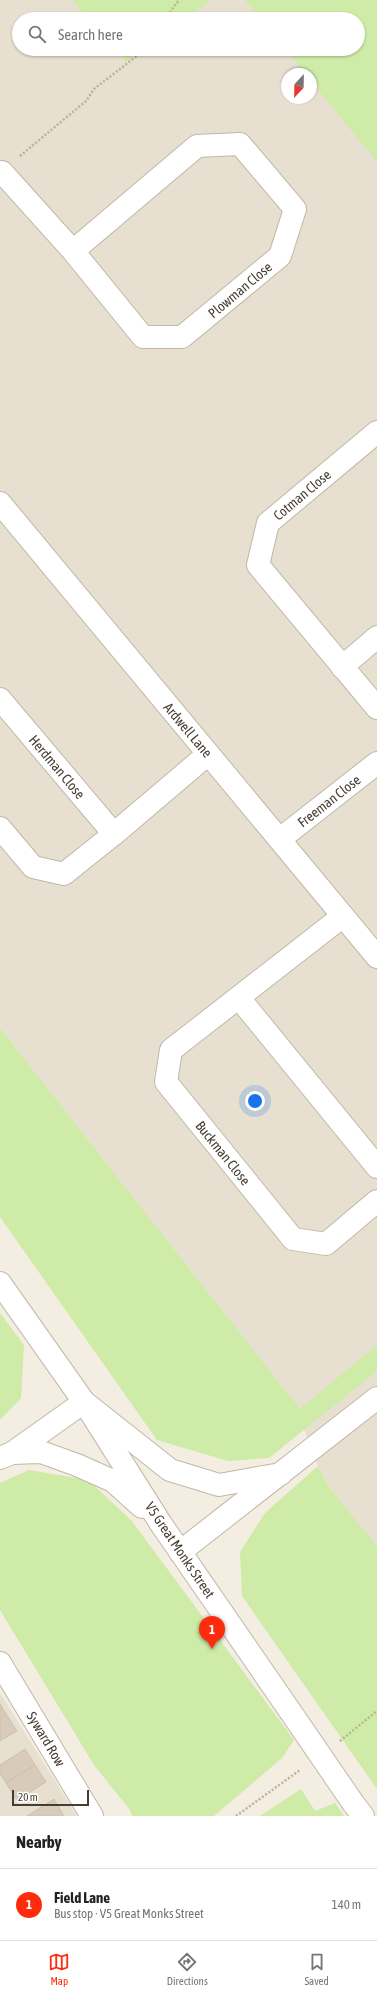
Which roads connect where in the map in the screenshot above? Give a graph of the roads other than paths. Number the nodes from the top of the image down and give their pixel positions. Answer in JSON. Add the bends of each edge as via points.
{"nodes":[{"id":1,"x":1,"y":172,"type":"edge"},
{"id":2,"x":72,"y":251,"type":"junction"},
{"id":3,"x":377,"y":432,"type":"edge"},
{"id":4,"x":0,"y":503,"type":"edge"},
{"id":5,"x":377,"y":637,"type":"edge"},
{"id":6,"x":342,"y":667,"type":"junction"},
{"id":7,"x":0,"y":699,"type":"edge"},
{"id":8,"x":377,"y":708,"type":"edge"},
{"id":9,"x":208,"y":754,"type":"junction"},
{"id":10,"x":377,"y":763,"type":"edge"},
{"id":11,"x":0,"y":828,"type":"edge"},
{"id":12,"x":114,"y":834,"type":"junction"},
{"id":13,"x":280,"y":839,"type":"junction"},
{"id":14,"x":343,"y":916,"type":"junction"},
{"id":15,"x":377,"y":957,"type":"edge"},
{"id":16,"x":239,"y":998,"type":"junction"},
{"id":17,"x":377,"y":1167,"type":"edge"},
{"id":18,"x":377,"y":1201,"type":"edge"},
{"id":19,"x":0,"y":1283,"type":"edge"},
{"id":20,"x":377,"y":1398,"type":"edge"},
{"id":21,"x":84,"y":1402,"type":"junction"},
{"id":22,"x":6,"y":1456,"type":"edge"},
{"id":23,"x":281,"y":1474,"type":"junction"},
{"id":24,"x":161,"y":1524,"type":"junction"},
{"id":25,"x":180,"y":1552,"type":"junction"},
{"id":26,"x":0,"y":1663,"type":"edge"},
{"id":27,"x":358,"y":1809,"type":"edge"},
{"id":28,"x":92,"y":1816,"type":"edge"}],
"edges":[{"from":1,"to":2,"type":"street","name":"Plowman Close"},
{"from":2,"to":2,"type":"street","name":"Plowman Close","via":[[143,337],[182,337],[280,256],[295,209],[240,144],[196,146]]},
{"from":3,"to":6,"type":"street","name":"Cotman Close","via":[[268,523],[258,566]]},
{"from":4,"to":9,"type":"street","name":"Ardwell Lane"},
{"from":5,"to":6,"type":"street"},
{"from":6,"to":8,"type":"street","name":"Cotman Close"},
{"from":7,"to":12,"type":"street","name":"Herdman Close"},
{"from":9,"to":12,"type":"street"},
{"from":9,"to":13,"type":"street","name":"Ardwell Lane"},
{"from":10,"to":13,"type":"street","name":"Freeman Close"},
{"from":11,"to":12,"type":"street","via":[[33,867],[64,874]]},
{"from":13,"to":14,"type":"street","name":"Ardwell Lane"},
{"from":14,"to":15,"type":"street","name":"Ardwell Lane"},
{"from":14,"to":16,"type":"street","name":"Buckman Close"},
{"from":16,"to":17,"type":"street"},
{"from":16,"to":18,"type":"street","name":"Buckman Close","via":[[171,1050],[166,1082],[293,1239],[326,1244]]},
{"from":19,"to":21,"type":"street","name":"V5 Great Monks Street"},
{"from":20,"to":23,"type":"street"},
{"from":21,"to":22,"type":"street"},
{"from":21,"to":23,"type":"street","via":[[170,1470],[219,1485]]},
{"from":21,"to":24,"type":"street","name":"V5 Great Monks Street"},
{"from":22,"to":24,"type":"street","via":[[41,1452],[113,1481]]},
{"from":23,"to":25,"type":"street"},
{"from":24,"to":25,"type":"street","name":"V5 Great Monks Street"},
{"from":25,"to":27,"type":"street","name":"V5 Great Monks Street","bridge":true},
{"from":26,"to":28,"type":"street","name":"Syward Row"}]}
